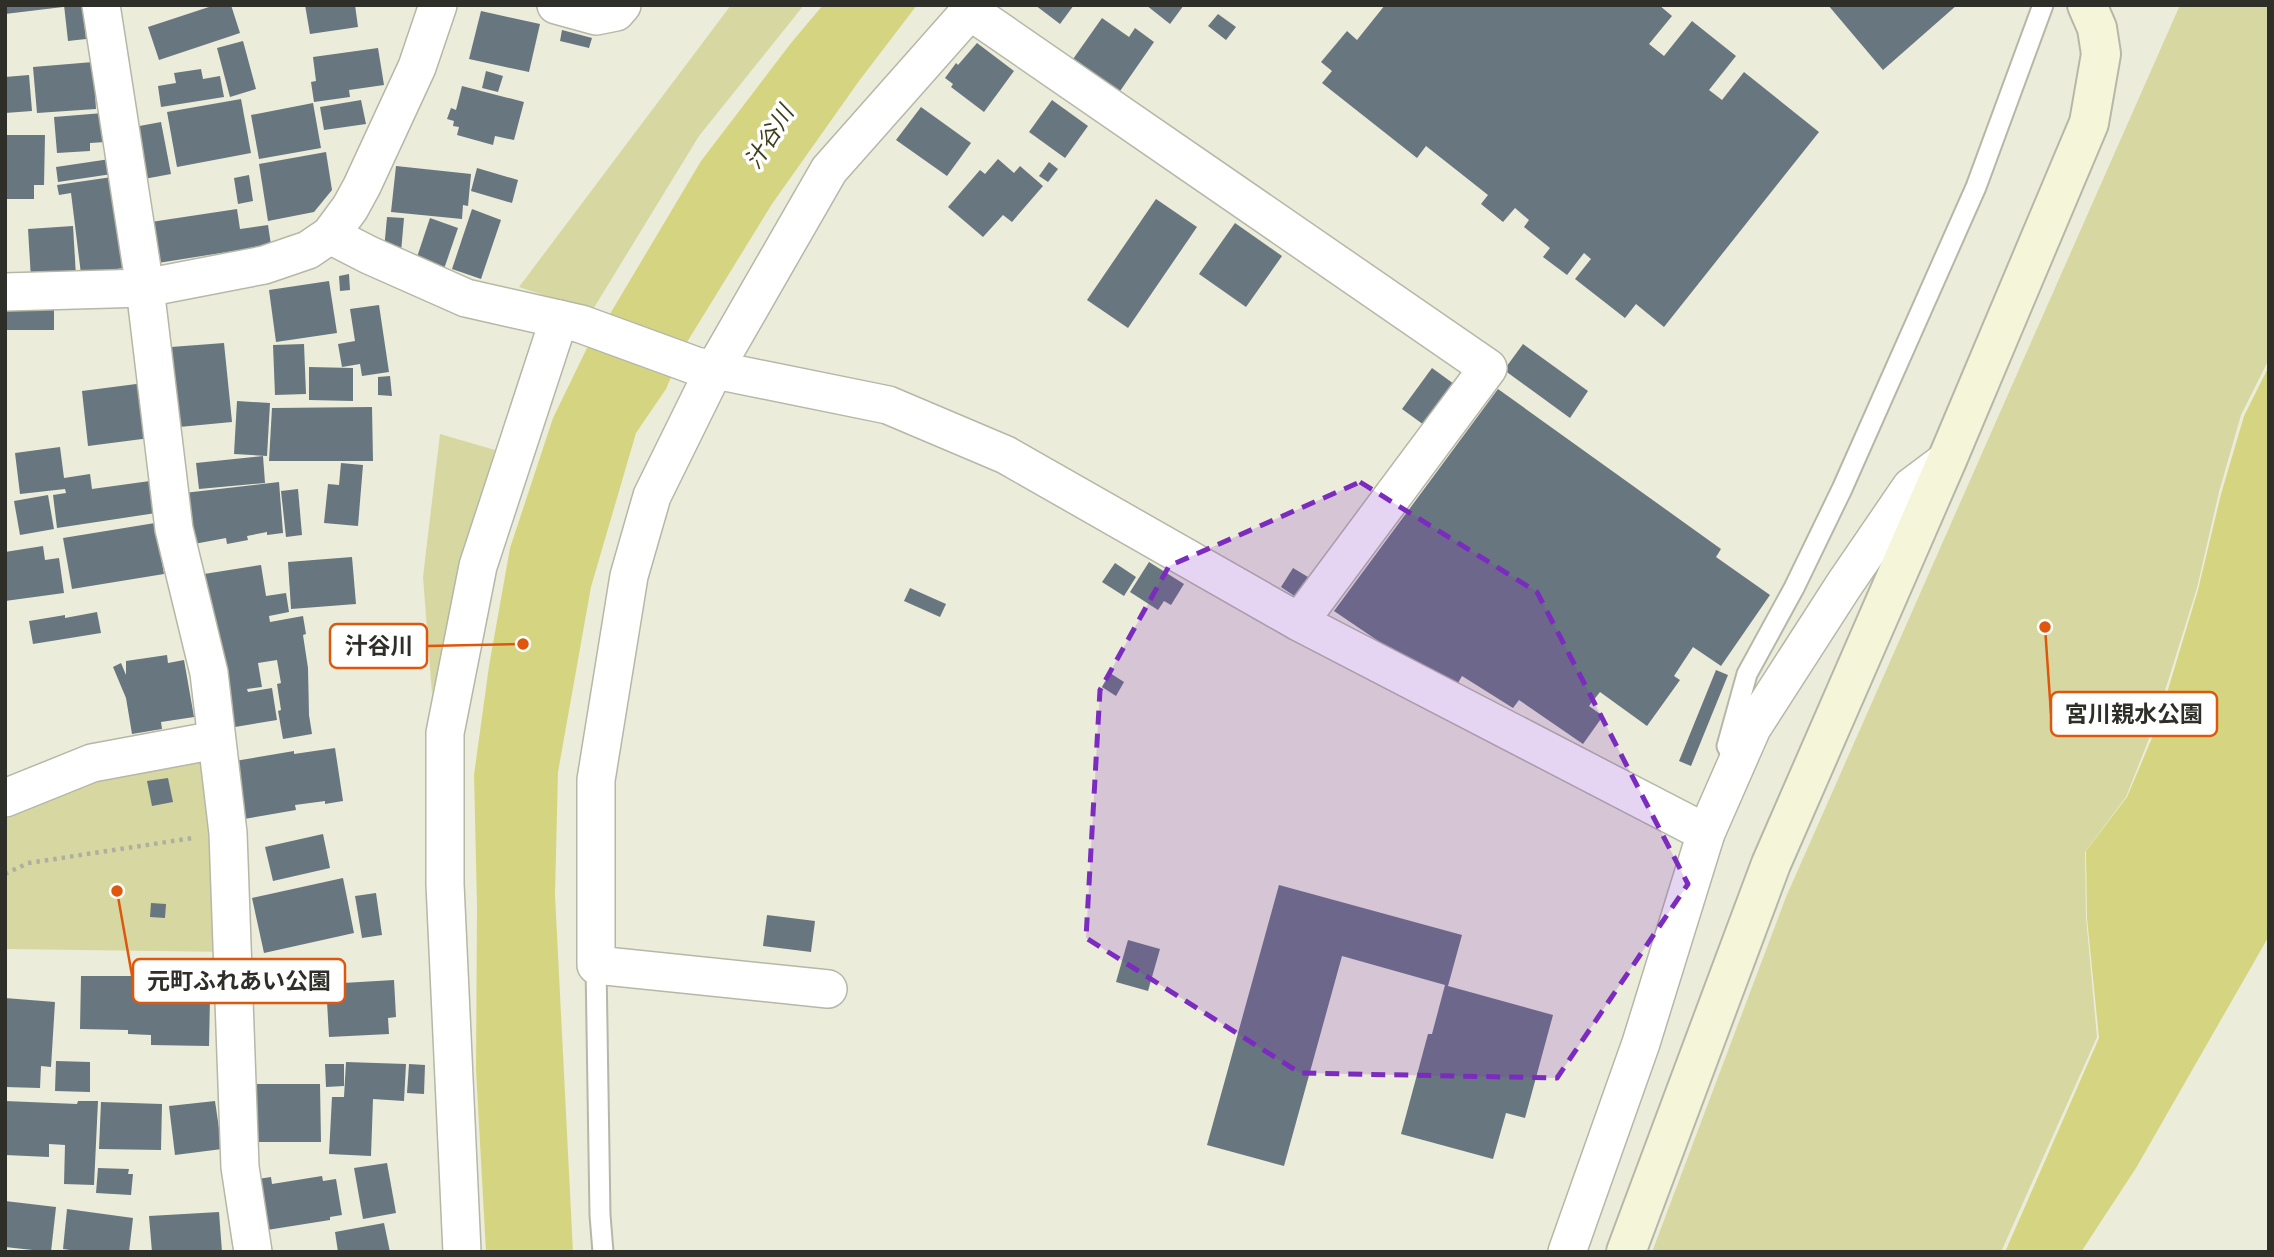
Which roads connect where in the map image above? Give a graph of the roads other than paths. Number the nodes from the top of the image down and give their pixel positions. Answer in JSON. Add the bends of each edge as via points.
{"nodes":[{"id":1,"x":101,"y":5,"type":"edge"},
{"id":2,"x":438,"y":5,"type":"edge"},
{"id":3,"x":556,"y":5,"type":"edge"},
{"id":4,"x":622,"y":5,"type":"edge"},
{"id":5,"x":2043,"y":5,"type":"edge"},
{"id":6,"x":2087,"y":5,"type":"edge"},
{"id":7,"x":972,"y":8,"type":"edge"},
{"id":8,"x":330,"y":235,"type":"junction"},
{"id":9,"x":145,"y":288,"type":"junction"},
{"id":10,"x":5,"y":292,"type":"edge"},
{"id":11,"x":570,"y":321,"type":"junction"},
{"id":12,"x":705,"y":368,"type":"junction"},
{"id":13,"x":1947,"y":460,"type":"junction"},
{"id":14,"x":1299,"y":622,"type":"junction"},
{"id":15,"x":216,"y":740,"type":"junction"},
{"id":16,"x":1735,"y":767,"type":"junction"},
{"id":17,"x":5,"y":798,"type":"edge"},
{"id":18,"x":1706,"y":832,"type":"junction"},
{"id":19,"x":596,"y":965,"type":"junction"},
{"id":20,"x":828,"y":989,"type":"dead end"},
{"id":21,"x":253,"y":1252,"type":"edge"},
{"id":22,"x":461,"y":1252,"type":"edge"},
{"id":23,"x":603,"y":1252,"type":"edge"},
{"id":24,"x":1567,"y":1252,"type":"edge"},
{"id":25,"x":1626,"y":1252,"type":"edge"}],
"edges":[{"from":1,"to":9,"type":"street"},
{"from":2,"to":8,"type":"street","via":[[417,66],[362,186]]},
{"from":3,"to":4,"type":"street","via":[[596,16],[616,12]]},
{"from":5,"to":16,"type":"lane","via":[[1976,187],[1842,489],[1747,674],[1727,746]]},
{"from":6,"to":13,"type":"street","via":[[2101,54],[2089,122]]},
{"from":7,"to":12,"type":"street","via":[[829,170]]},
{"from":7,"to":14,"type":"street","via":[[1488,368]]},
{"from":8,"to":9,"type":"street","via":[[308,250],[264,265]]},
{"from":8,"to":11,"type":"street","via":[[466,298]]},
{"from":9,"to":10,"type":"street"},
{"from":9,"to":15,"type":"street","via":[[174,529],[209,673]]},
{"from":11,"to":12,"type":"street"},
{"from":11,"to":22,"type":"street","via":[[478,566],[445,733],[445,884]]},
{"from":12,"to":14,"type":"street","via":[[888,405],[1006,455]]},
{"from":12,"to":19,"type":"street","via":[[652,496],[629,576],[596,780]]},
{"from":13,"to":16,"type":"street","via":[[1911,487],[1752,728]]},
{"from":13,"to":25,"type":"street","via":[[1771,864]]},
{"from":14,"to":18,"type":"street"},
{"from":15,"to":17,"type":"street","via":[[92,763]]},
{"from":15,"to":21,"type":"street","via":[[228,833],[240,1167]]},
{"from":16,"to":18,"type":"street"},
{"from":18,"to":24,"type":"street","via":[[1641,1043]]},
{"from":19,"to":20,"type":"street"},
{"from":19,"to":23,"type":"lane"}]}
